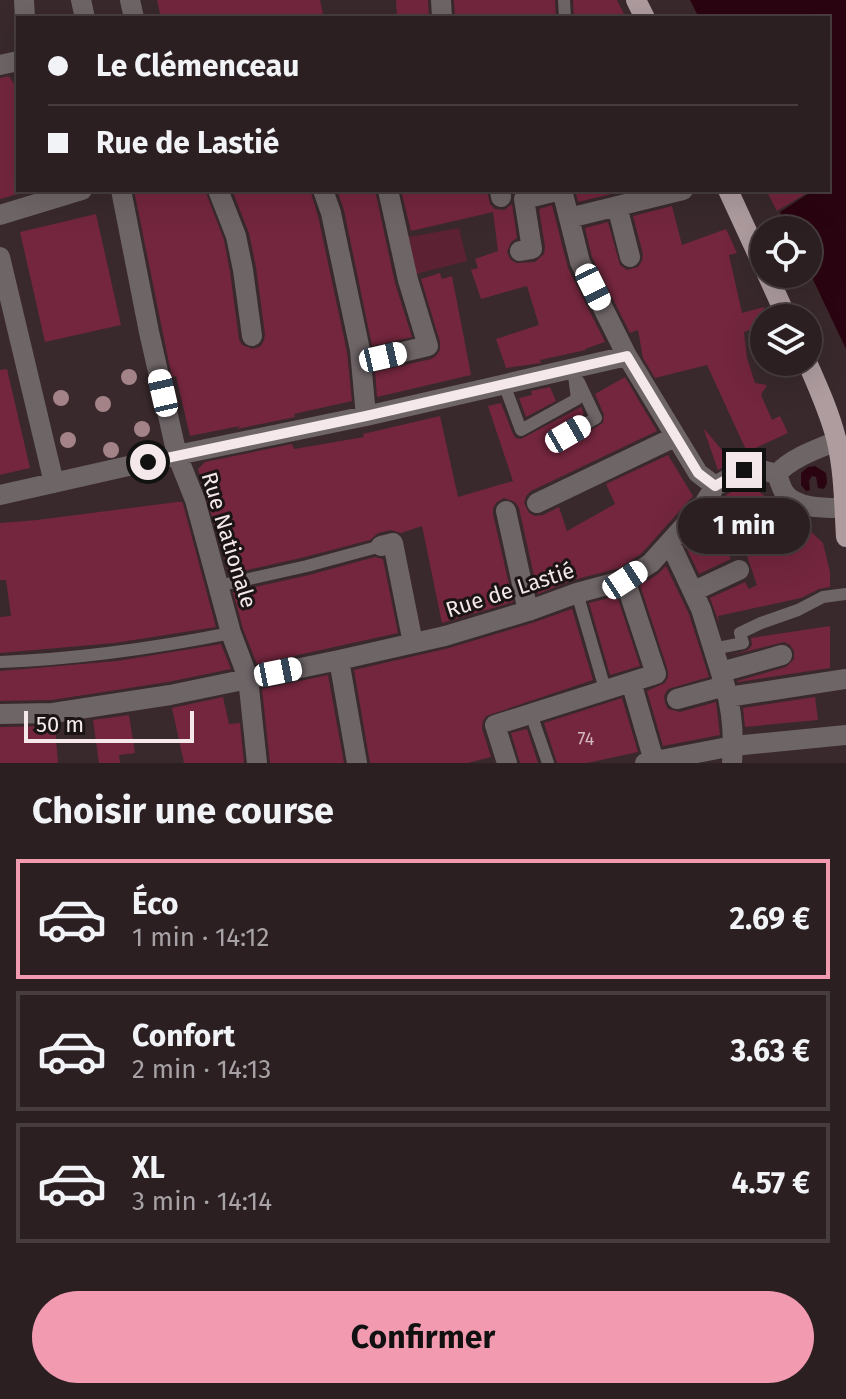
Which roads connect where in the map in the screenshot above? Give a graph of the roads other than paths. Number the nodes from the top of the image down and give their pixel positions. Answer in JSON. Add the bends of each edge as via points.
{"nodes":[{"id":1,"x":75,"y":192,"type":"edge"},
{"id":2,"x":121,"y":192,"type":"edge"},
{"id":3,"x":219,"y":192,"type":"edge"},
{"id":4,"x":324,"y":192,"type":"edge"},
{"id":5,"x":388,"y":192,"type":"edge"},
{"id":6,"x":554,"y":192,"type":"edge"},
{"id":7,"x":562,"y":192,"type":"edge"},
{"id":8,"x":675,"y":192,"type":"edge"},
{"id":9,"x":729,"y":192,"type":"edge"},
{"id":10,"x":617,"y":206,"type":"junction"},
{"id":11,"x":0,"y":215,"type":"edge"},
{"id":12,"x":569,"y":218,"type":"junction"},
{"id":13,"x":750,"y":238,"type":"edge"},
{"id":14,"x":520,"y":251,"type":"dead end"},
{"id":15,"x":0,"y":257,"type":"edge"},
{"id":16,"x":630,"y":257,"type":"dead end"},
{"id":17,"x":252,"y":336,"type":"dead end"},
{"id":18,"x":627,"y":356,"type":"junction"},
{"id":19,"x":361,"y":362,"type":"junction"},
{"id":20,"x":573,"y":368,"type":"junction"},
{"id":21,"x":813,"y":376,"type":"edge"},
{"id":22,"x":504,"y":384,"type":"junction"},
{"id":23,"x":366,"y":416,"type":"junction"},
{"id":24,"x":568,"y":434,"type":"dead end"},
{"id":25,"x":675,"y":437,"type":"junction"},
{"id":26,"x":837,"y":441,"type":"junction"},
{"id":27,"x":177,"y":455,"type":"junction"},
{"id":28,"x":777,"y":474,"type":"junction"},
{"id":29,"x":54,"y":483,"type":"junction"},
{"id":30,"x":715,"y":486,"type":"junction"},
{"id":31,"x":0,"y":495,"type":"edge"},
{"id":32,"x":537,"y":503,"type":"dead end"},
{"id":33,"x":844,"y":508,"type":"junction"},
{"id":34,"x":506,"y":511,"type":"dead end"},
{"id":35,"x":846,"y":537,"type":"edge"},
{"id":36,"x":670,"y":543,"type":"junction"},
{"id":37,"x":381,"y":546,"type":"joint"},
{"id":38,"x":739,"y":570,"type":"dead end"},
{"id":39,"x":625,"y":580,"type":"junction"},
{"id":40,"x":218,"y":586,"type":"junction"},
{"id":41,"x":694,"y":591,"type":"junction"},
{"id":42,"x":577,"y":593,"type":"junction"},
{"id":43,"x":846,"y":594,"type":"edge"},
{"id":44,"x":528,"y":611,"type":"junction"},
{"id":45,"x":231,"y":633,"type":"junction"},
{"id":46,"x":413,"y":643,"type":"junction"},
{"id":47,"x":713,"y":649,"type":"junction"},
{"id":48,"x":782,"y":655,"type":"dead end"},
{"id":49,"x":339,"y":660,"type":"junction"},
{"id":50,"x":0,"y":662,"type":"edge"},
{"id":51,"x":248,"y":678,"type":"junction"},
{"id":52,"x":846,"y":679,"type":"edge"},
{"id":53,"x":631,"y":682,"type":"junction"},
{"id":54,"x":725,"y":685,"type":"junction"},
{"id":55,"x":605,"y":689,"type":"junction"},
{"id":56,"x":677,"y":699,"type":"dead end"},
{"id":57,"x":0,"y":714,"type":"edge"},
{"id":58,"x":531,"y":714,"type":"junction"},
{"id":59,"x":846,"y":735,"type":"edge"},
{"id":60,"x":733,"y":754,"type":"edge"},
{"id":61,"x":650,"y":762,"type":"edge"},
{"id":62,"x":257,"y":763,"type":"edge"},
{"id":63,"x":357,"y":763,"type":"edge"},
{"id":64,"x":507,"y":763,"type":"edge"},
{"id":65,"x":548,"y":763,"type":"edge"}],
"edges":[{"from":1,"to":11,"type":"street"},
{"from":2,"to":27,"type":"street","name":"Rue Nationale"},
{"from":3,"to":17,"type":"street","via":[[236,236]]},
{"from":4,"to":19,"type":"street"},
{"from":5,"to":19,"type":"street","via":[[428,346]]},
{"from":6,"to":14,"type":"street","via":[[524,199],[532,249]]},
{"from":7,"to":12,"type":"street"},
{"from":8,"to":10,"type":"street"},
{"from":9,"to":13,"type":"main road"},
{"from":10,"to":12,"type":"street"},
{"from":10,"to":16,"type":"street"},
{"from":12,"to":18,"type":"street","via":[[580,262]]},
{"from":15,"to":29,"type":"street"},
{"from":18,"to":20,"type":"street"},
{"from":18,"to":25,"type":"street"},
{"from":19,"to":23,"type":"street"},
{"from":20,"to":22,"type":"street"},
{"from":20,"to":22,"type":"lane","via":[[577,399],[521,430]]},
{"from":20,"to":24,"type":"lane","via":[[596,418]]},
{"from":21,"to":26,"type":"main road"},
{"from":22,"to":23,"type":"street"},
{"from":23,"to":27,"type":"street"},
{"from":25,"to":30,"type":"street","via":[[698,473]]},
{"from":25,"to":32,"type":"street"},
{"from":26,"to":28,"type":"street"},
{"from":26,"to":33,"type":"main road"},
{"from":27,"to":29,"type":"street"},
{"from":27,"to":40,"type":"street","name":"Rue Nationale"},
{"from":28,"to":30,"type":"street","name":"Rue de Lastié","via":[[744,470]]},
{"from":28,"to":33,"type":"street","via":[[785,495],[797,502]]},
{"from":29,"to":31,"type":"street"},
{"from":30,"to":36,"type":"street","name":"Rue de Lastié"},
{"from":33,"to":35,"type":"main road"},
{"from":34,"to":44,"type":"street"},
{"from":36,"to":39,"type":"street","name":"Rue de Lastié"},
{"from":36,"to":41,"type":"street"},
{"from":37,"to":40,"type":"lane"},
{"from":37,"to":46,"type":"street","via":[[393,543]]},
{"from":38,"to":41,"type":"street"},
{"from":39,"to":42,"type":"street","name":"Rue de Lastié"},
{"from":39,"to":53,"type":"street","via":[[656,674]]},
{"from":40,"to":45,"type":"street","name":"Rue Nationale"},
{"from":41,"to":47,"type":"street"},
{"from":42,"to":44,"type":"street","name":"Rue de Lastié"},
{"from":42,"to":55,"type":"lane"},
{"from":43,"to":47,"type":"lane","via":[[823,597],[740,633],[743,643]]},
{"from":44,"to":46,"type":"street","name":"Rue de Lastié"},
{"from":45,"to":50,"type":"lane","via":[[60,660]]},
{"from":45,"to":51,"type":"street","name":"Rue Nationale"},
{"from":46,"to":49,"type":"street","name":"Rue de Lastié"},
{"from":47,"to":54,"type":"street"},
{"from":48,"to":54,"type":"street"},
{"from":49,"to":51,"type":"street","name":"Rue de Lastié"},
{"from":49,"to":63,"type":"street"},
{"from":51,"to":57,"type":"street","name":"Rue de Lastié","via":[[53,713]]},
{"from":51,"to":62,"type":"street","name":"Rue Nationale"},
{"from":52,"to":54,"type":"street"},
{"from":53,"to":55,"type":"street"},
{"from":53,"to":61,"type":"street"},
{"from":54,"to":56,"type":"street"},
{"from":54,"to":60,"type":"street"},
{"from":55,"to":58,"type":"street"},
{"from":58,"to":64,"type":"street","via":[[495,725]]},
{"from":58,"to":65,"type":"lane"},
{"from":59,"to":60,"type":"street"},
{"from":60,"to":61,"type":"street"}]}
